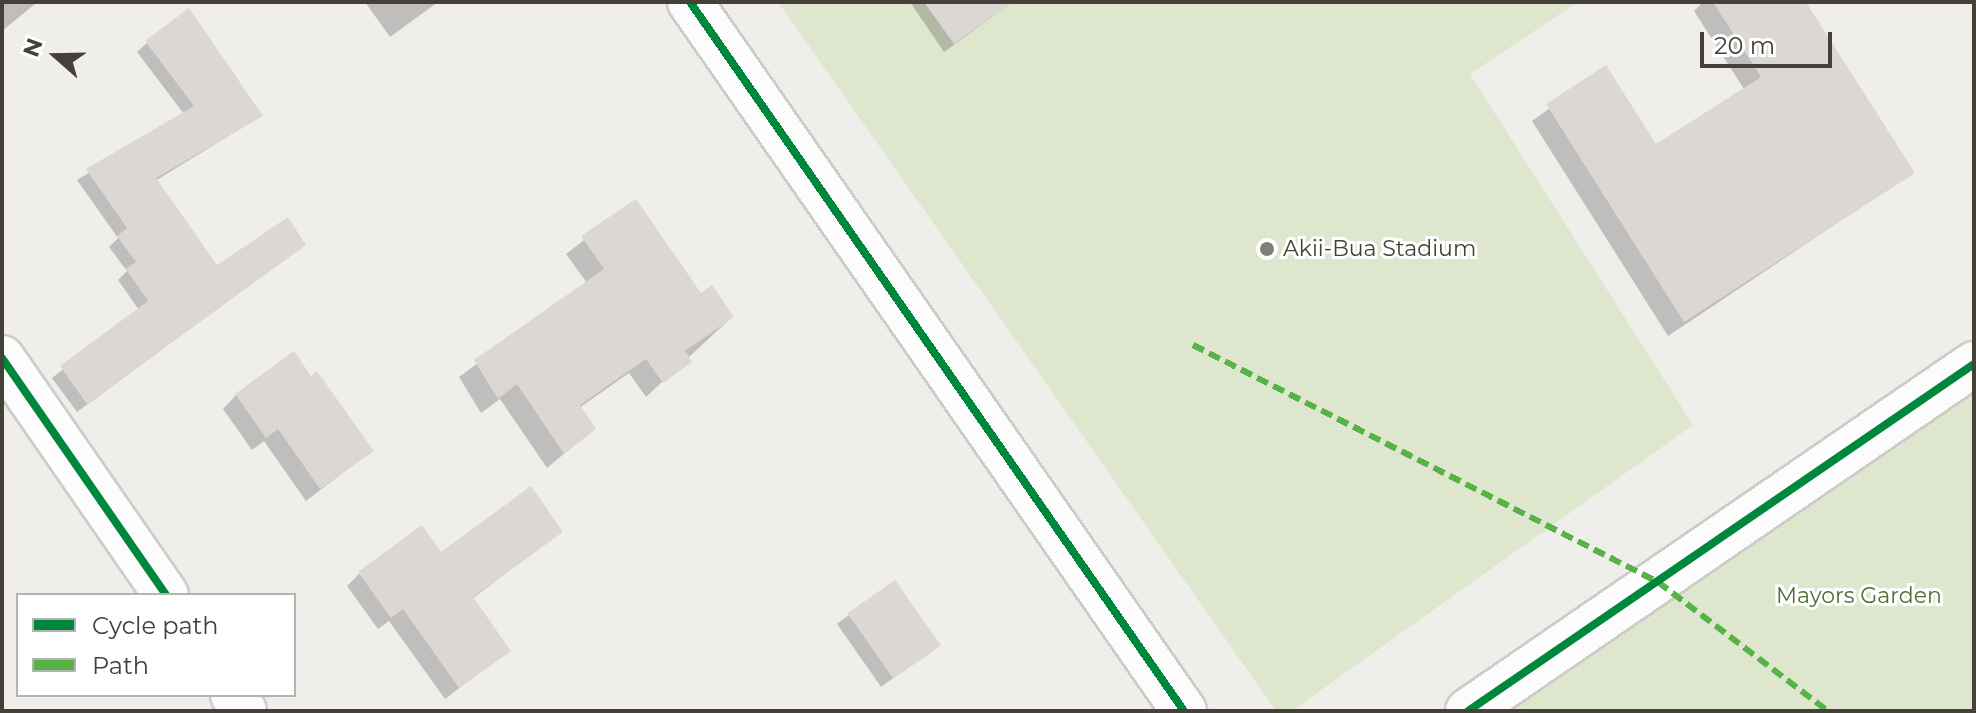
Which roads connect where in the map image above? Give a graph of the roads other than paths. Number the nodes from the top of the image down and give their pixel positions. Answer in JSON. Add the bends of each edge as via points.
{"nodes":[{"id":1,"x":690,"y":2,"type":"edge"},
{"id":2,"x":2,"y":358,"type":"edge"},
{"id":3,"x":1974,"y":364,"type":"edge"},
{"id":4,"x":165,"y":593,"type":"edge"},
{"id":5,"x":1184,"y":711,"type":"edge"},
{"id":6,"x":1468,"y":711,"type":"edge"}],
"edges":[{"from":1,"to":5,"type":"street"},
{"from":2,"to":4,"type":"street"},
{"from":3,"to":6,"type":"street"}]}
